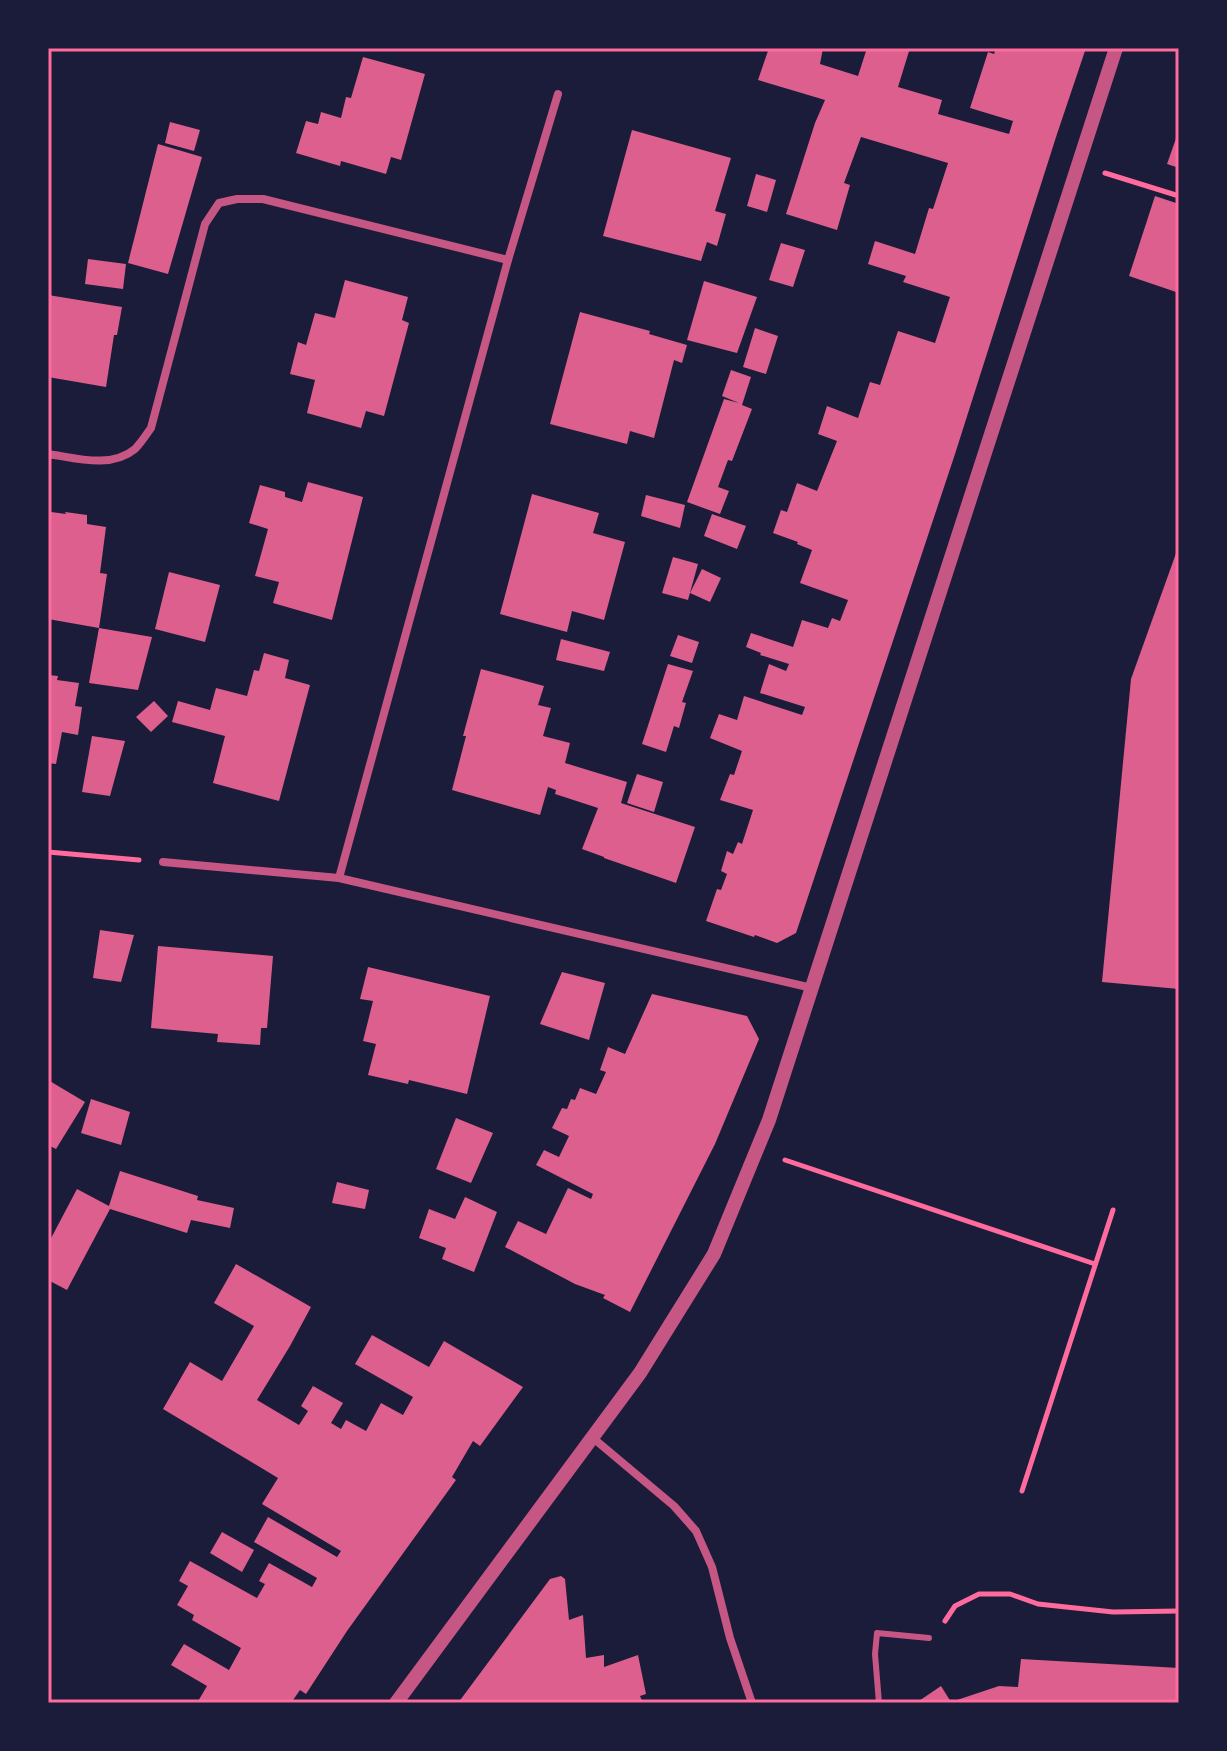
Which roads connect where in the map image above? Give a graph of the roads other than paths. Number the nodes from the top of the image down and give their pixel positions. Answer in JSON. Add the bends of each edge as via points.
{"nodes":[{"id":1,"x":1116,"y":48,"type":"edge"},
{"id":2,"x":558,"y":94,"type":"dead end"},
{"id":3,"x":508,"y":260,"type":"junction"},
{"id":4,"x":48,"y":454,"type":"edge"},
{"id":5,"x":163,"y":862,"type":"road end"},
{"id":6,"x":339,"y":878,"type":"junction"},
{"id":7,"x":812,"y":988,"type":"junction"},
{"id":8,"x":593,"y":1438,"type":"junction"},
{"id":9,"x":929,"y":1638,"type":"road end"},
{"id":10,"x":396,"y":1703,"type":"edge"},
{"id":11,"x":752,"y":1703,"type":"edge"},
{"id":12,"x":879,"y":1703,"type":"edge"}],
"edges":[{"from":1,"to":7,"type":"street"},
{"from":2,"to":3,"type":"street"},
{"from":3,"to":4,"type":"street","via":[[263,199],[219,203],[205,224],[151,428],[121,458]]},
{"from":3,"to":6,"type":"street"},
{"from":5,"to":6,"type":"street"},
{"from":6,"to":7,"type":"street"},
{"from":7,"to":8,"type":"street","via":[[769,1120],[714,1254]]},
{"from":8,"to":10,"type":"street"},
{"from":8,"to":11,"type":"street","via":[[696,1531],[712,1567]]},
{"from":9,"to":12,"type":"lane","via":[[877,1633]]}]}
